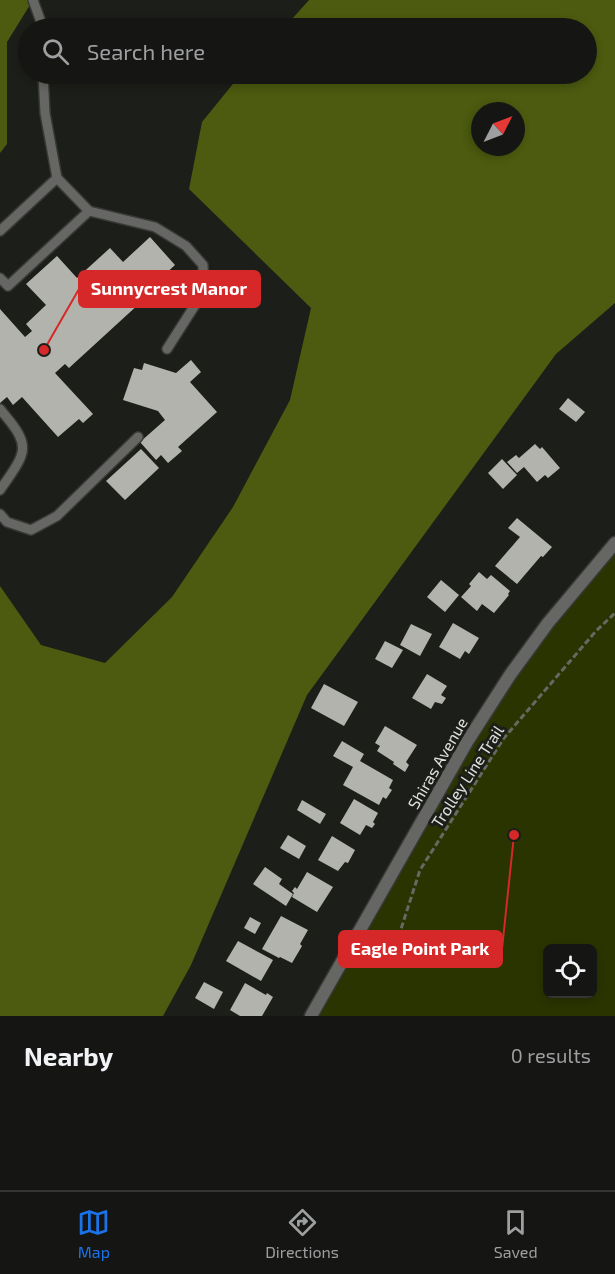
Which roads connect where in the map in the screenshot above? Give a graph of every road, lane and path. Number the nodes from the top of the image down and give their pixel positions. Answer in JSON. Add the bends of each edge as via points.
{"nodes":[{"id":1,"x":33,"y":0,"type":"edge"},
{"id":2,"x":40,"y":18,"type":"edge"},
{"id":3,"x":44,"y":84,"type":"edge"},
{"id":4,"x":57,"y":178,"type":"junction"},
{"id":5,"x":89,"y":212,"type":"junction"},
{"id":6,"x":0,"y":231,"type":"edge"},
{"id":7,"x":0,"y":278,"type":"edge"},
{"id":8,"x":167,"y":349,"type":"dead end"},
{"id":9,"x":0,"y":409,"type":"edge"},
{"id":10,"x":138,"y":437,"type":"dead end"},
{"id":11,"x":0,"y":490,"type":"edge"},
{"id":12,"x":0,"y":514,"type":"edge"},
{"id":13,"x":615,"y":543,"type":"edge"},
{"id":14,"x":615,"y":613,"type":"edge"},
{"id":15,"x":398,"y":946,"type":"dead end"},
{"id":16,"x":311,"y":1016,"type":"edge"}],
"edges":[{"from":1,"to":2,"type":"lane"},
{"from":3,"to":4,"type":"lane"},
{"from":4,"to":5,"type":"lane"},
{"from":4,"to":6,"type":"lane"},
{"from":5,"to":7,"type":"lane","via":[[8,286]]},
{"from":5,"to":8,"type":"lane","via":[[155,227],[186,246],[203,265],[204,291]]},
{"from":9,"to":11,"type":"lane","via":[[23,444],[21,456]]},
{"from":10,"to":12,"type":"lane","via":[[57,516],[31,530],[7,522]]},
{"from":13,"to":16,"type":"street","name":"Shiras Avenue","via":[[510,675],[467,742]]},
{"from":14,"to":15,"type":"path","name":"Trolley Line Trail","via":[[504,738],[420,870]]}]}
